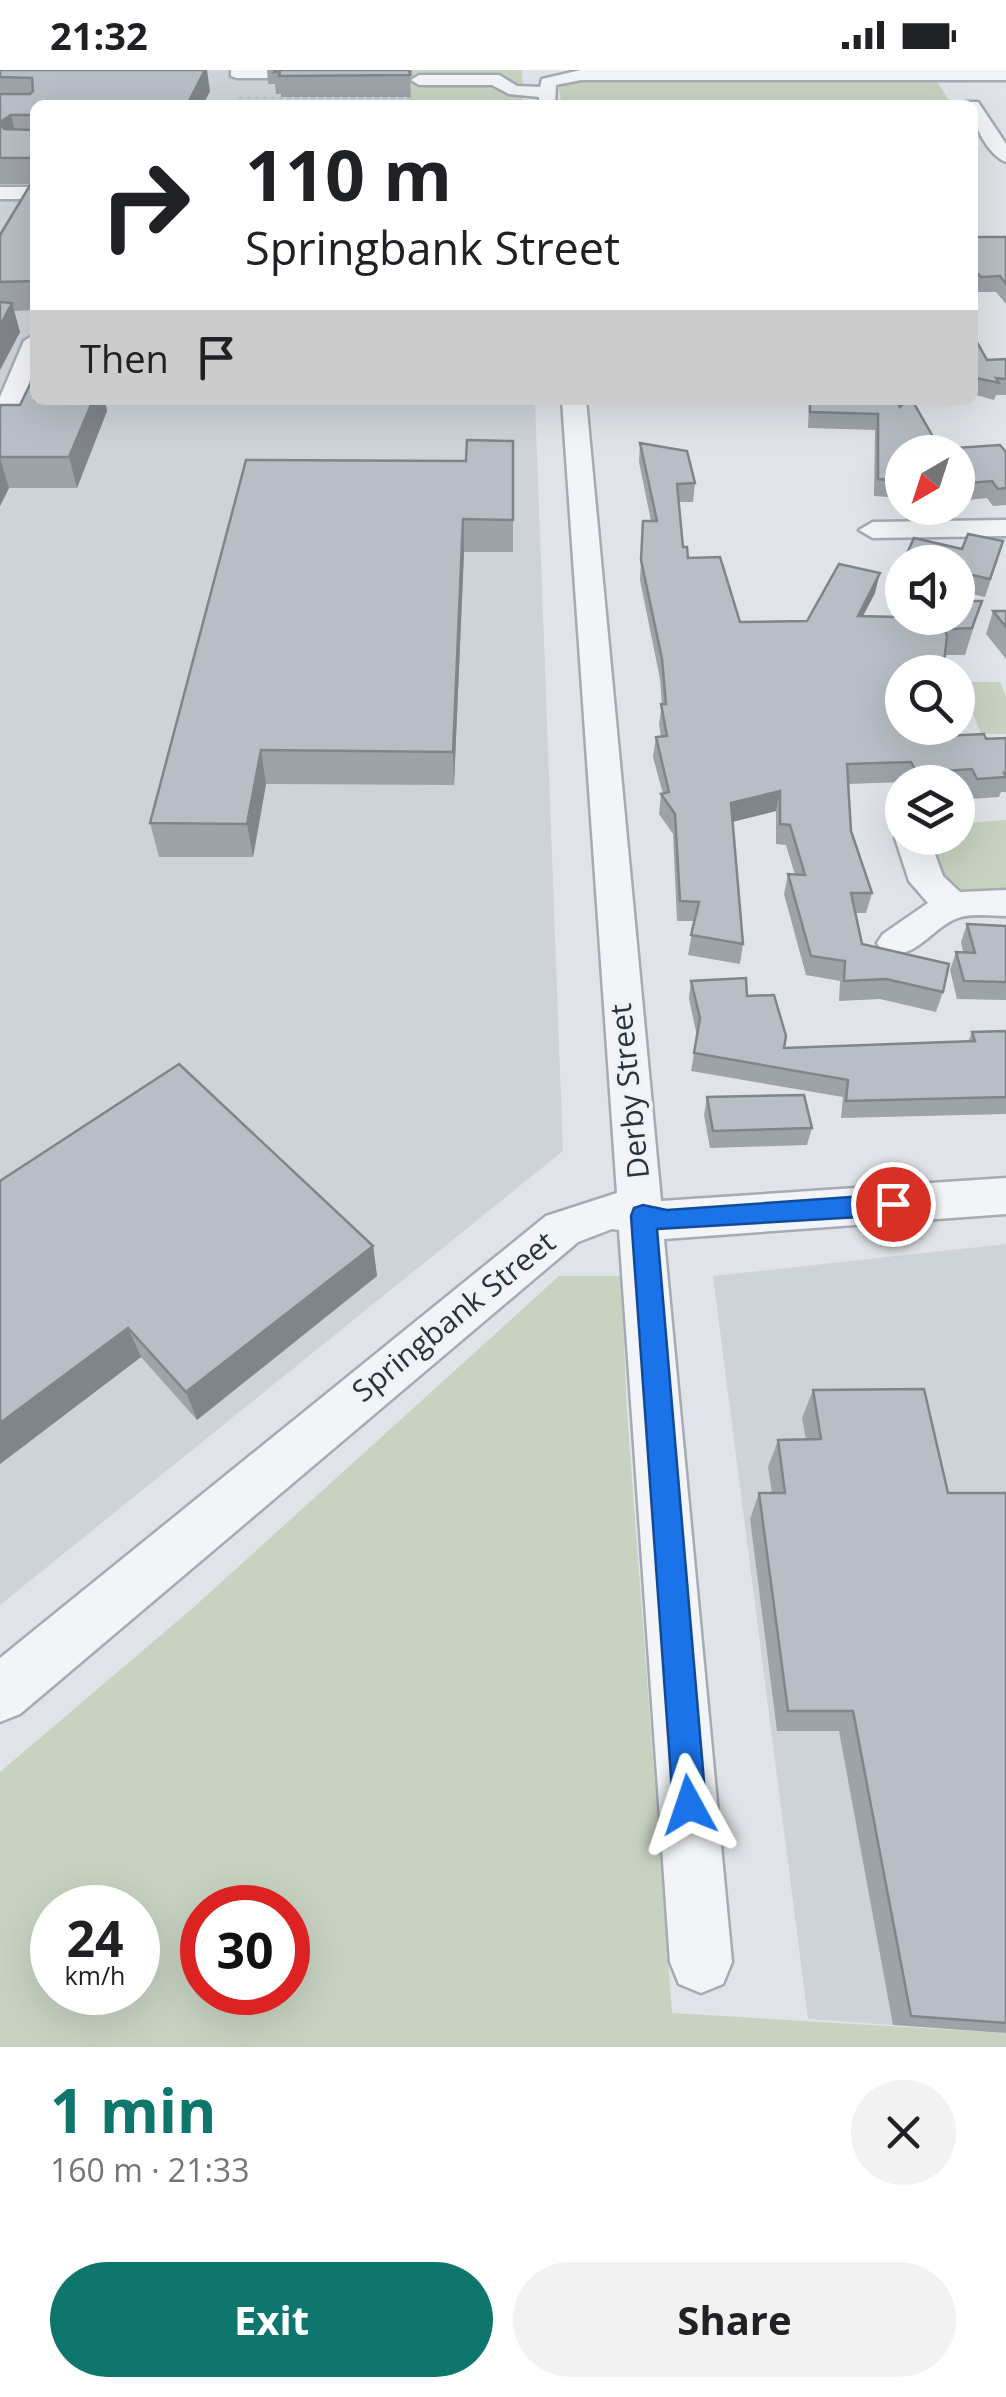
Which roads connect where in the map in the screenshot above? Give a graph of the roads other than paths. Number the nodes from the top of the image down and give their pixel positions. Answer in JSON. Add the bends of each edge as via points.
{"nodes":[{"id":1,"x":977,"y":70,"type":"edge"},
{"id":2,"x":237,"y":72,"type":"edge"},
{"id":3,"x":764,"y":72,"type":"edge"},
{"id":4,"x":951,"y":72,"type":"edge"},
{"id":5,"x":346,"y":73,"type":"edge"},
{"id":6,"x":1002,"y":75,"type":"edge"},
{"id":7,"x":419,"y":80,"type":"dead end"},
{"id":8,"x":238,"y":98,"type":"road end"},
{"id":9,"x":546,"y":98,"type":"edge"},
{"id":10,"x":969,"y":100,"type":"edge"},
{"id":11,"x":978,"y":109,"type":"edge"},
{"id":12,"x":978,"y":114,"type":"edge"},
{"id":13,"x":1006,"y":114,"type":"edge"},
{"id":14,"x":1006,"y":157,"type":"edge"},
{"id":15,"x":0,"y":193,"type":"edge"},
{"id":16,"x":30,"y":193,"type":"edge"},
{"id":17,"x":30,"y":353,"type":"edge"},
{"id":18,"x":574,"y":405,"type":"edge"},
{"id":19,"x":1,"y":422,"type":"edge"},
{"id":20,"x":1006,"y":528,"type":"edge"},
{"id":21,"x":872,"y":530,"type":"dead end"},
{"id":22,"x":917,"y":855,"type":"edge"},
{"id":23,"x":1006,"y":903,"type":"edge"},
{"id":24,"x":951,"y":905,"type":"junction"},
{"id":25,"x":896,"y":944,"type":"dead end"},
{"id":26,"x":1006,"y":1196,"type":"edge"},
{"id":27,"x":643,"y":1216,"type":"junction"},
{"id":28,"x":0,"y":1694,"type":"edge"},
{"id":29,"x":702,"y":1962,"type":"dead end"}],
"edges":[{"from":1,"to":6,"type":"street"},
{"from":2,"to":5,"type":"street"},
{"from":2,"to":8,"type":"street"},
{"from":3,"to":4,"type":"street"},
{"from":3,"to":9,"type":"street","via":[[568,76],[548,82]]},
{"from":4,"to":6,"type":"street"},
{"from":4,"to":10,"type":"street"},
{"from":7,"to":9,"type":"street","via":[[499,80],[508,90]]},
{"from":11,"to":13,"type":"street"},
{"from":12,"to":14,"type":"street"},
{"from":15,"to":16,"type":"street"},
{"from":17,"to":19,"type":"street"},
{"from":18,"to":27,"type":"street","name":"Derby Street"},
{"from":20,"to":21,"type":"street"},
{"from":22,"to":24,"type":"street","via":[[927,881]]},
{"from":23,"to":24,"type":"street"},
{"from":24,"to":25,"type":"street"},
{"from":26,"to":27,"type":"street","name":"Springbank Street","via":[[667,1221]]},
{"from":27,"to":28,"type":"street","name":"Springbank Street","via":[[611,1210],[590,1215],[536,1248]]},
{"from":27,"to":29,"type":"street","name":"Derby Street"}]}
